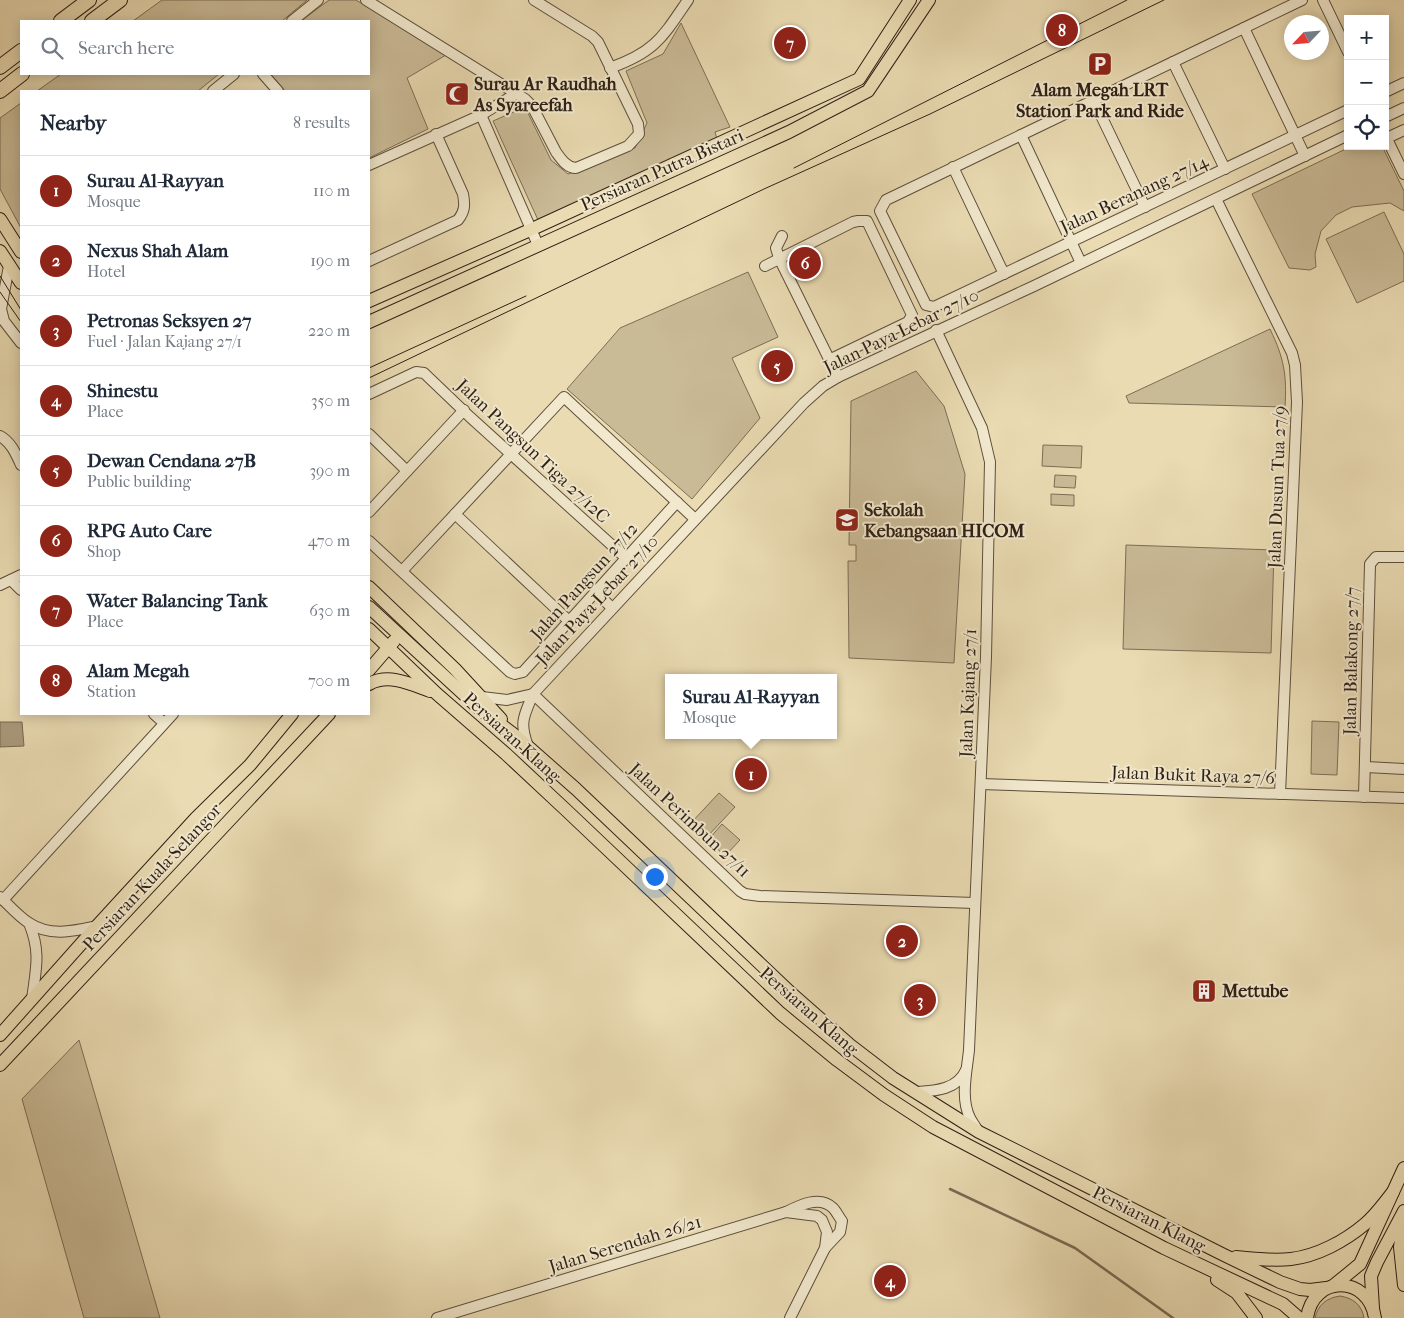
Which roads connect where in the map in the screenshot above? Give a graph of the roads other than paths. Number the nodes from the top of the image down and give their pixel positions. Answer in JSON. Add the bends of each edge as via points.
{"nodes":[{"id":1,"x":89,"y":0,"type":"edge"},
{"id":2,"x":120,"y":0,"type":"edge"},
{"id":3,"x":318,"y":0,"type":"edge"},
{"id":4,"x":366,"y":0,"type":"edge"},
{"id":5,"x":534,"y":0,"type":"edge"},
{"id":6,"x":688,"y":0,"type":"edge"},
{"id":7,"x":910,"y":0,"type":"edge"},
{"id":8,"x":929,"y":0,"type":"edge"},
{"id":9,"x":1302,"y":0,"type":"edge"},
{"id":10,"x":1323,"y":0,"type":"edge"},
{"id":11,"x":62,"y":20,"type":"edge"},
{"id":12,"x":93,"y":20,"type":"edge"},
{"id":13,"x":293,"y":20,"type":"edge"},
{"id":14,"x":1244,"y":28,"type":"junction"},
{"id":15,"x":1344,"y":44,"type":"edge"},
{"id":16,"x":20,"y":52,"type":"edge"},
{"id":17,"x":1173,"y":62,"type":"junction"},
{"id":18,"x":0,"y":67,"type":"edge"},
{"id":19,"x":610,"y":68,"type":"junction"},
{"id":20,"x":21,"y":75,"type":"edge"},
{"id":21,"x":233,"y":75,"type":"edge"},
{"id":22,"x":264,"y":75,"type":"edge"},
{"id":23,"x":1404,"y":83,"type":"edge"},
{"id":24,"x":0,"y":90,"type":"edge"},
{"id":25,"x":214,"y":90,"type":"edge"},
{"id":26,"x":277,"y":90,"type":"edge"},
{"id":27,"x":1389,"y":90,"type":"edge"},
{"id":28,"x":518,"y":93,"type":"junction"},
{"id":29,"x":1094,"y":101,"type":"junction"},
{"id":30,"x":1404,"y":108,"type":"edge"},
{"id":31,"x":1344,"y":112,"type":"edge"},
{"id":32,"x":481,"y":115,"type":"junction"},
{"id":33,"x":1389,"y":115,"type":"edge"},
{"id":34,"x":1404,"y":130,"type":"edge"},
{"id":35,"x":436,"y":134,"type":"junction"},
{"id":36,"x":1021,"y":135,"type":"junction"},
{"id":37,"x":1295,"y":135,"type":"junction"},
{"id":38,"x":1389,"y":135,"type":"edge"},
{"id":39,"x":1344,"y":137,"type":"edge"},
{"id":40,"x":1389,"y":142,"type":"edge"},
{"id":41,"x":1305,"y":156,"type":"junction"},
{"id":42,"x":370,"y":165,"type":"edge"},
{"id":43,"x":953,"y":167,"type":"junction"},
{"id":44,"x":1225,"y":169,"type":"junction"},
{"id":45,"x":1404,"y":174,"type":"edge"},
{"id":46,"x":1216,"y":199,"type":"junction"},
{"id":47,"x":1145,"y":207,"type":"junction"},
{"id":48,"x":0,"y":219,"type":"edge"},
{"id":49,"x":530,"y":230,"type":"junction"},
{"id":50,"x":782,"y":236,"type":"dead end"},
{"id":51,"x":1071,"y":242,"type":"junction"},
{"id":52,"x":538,"y":245,"type":"junction"},
{"id":53,"x":20,"y":249,"type":"edge"},
{"id":54,"x":0,"y":252,"type":"edge"},
{"id":55,"x":779,"y":258,"type":"junction"},
{"id":56,"x":370,"y":261,"type":"edge"},
{"id":57,"x":1081,"y":263,"type":"junction"},
{"id":58,"x":9,"y":266,"type":"junction"},
{"id":59,"x":765,"y":266,"type":"dead end"},
{"id":60,"x":1004,"y":274,"type":"junction"},
{"id":61,"x":20,"y":281,"type":"edge"},
{"id":62,"x":370,"y":302,"type":"edge"},
{"id":63,"x":370,"y":322,"type":"edge"},
{"id":64,"x":936,"y":330,"type":"junction"},
{"id":65,"x":20,"y":342,"type":"edge"},
{"id":66,"x":829,"y":360,"type":"junction"},
{"id":67,"x":838,"y":377,"type":"junction"},
{"id":68,"x":370,"y":394,"type":"edge"},
{"id":69,"x":464,"y":410,"type":"junction"},
{"id":70,"x":370,"y":435,"type":"edge"},
{"id":71,"x":0,"y":436,"type":"edge"},
{"id":72,"x":511,"y":454,"type":"junction"},
{"id":73,"x":20,"y":464,"type":"edge"},
{"id":74,"x":407,"y":471,"type":"junction"},
{"id":75,"x":678,"y":502,"type":"junction"},
{"id":76,"x":370,"y":511,"type":"edge"},
{"id":77,"x":455,"y":514,"type":"junction"},
{"id":78,"x":695,"y":519,"type":"junction"},
{"id":79,"x":370,"y":542,"type":"edge"},
{"id":80,"x":1404,"y":557,"type":"edge"},
{"id":81,"x":626,"y":558,"type":"junction"},
{"id":82,"x":402,"y":572,"type":"junction"},
{"id":83,"x":20,"y":576,"type":"edge"},
{"id":84,"x":11,"y":580,"type":"junction"},
{"id":85,"x":0,"y":585,"type":"edge"},
{"id":86,"x":370,"y":588,"type":"edge"},
{"id":87,"x":20,"y":589,"type":"edge"},
{"id":88,"x":596,"y":592,"type":"junction"},
{"id":89,"x":370,"y":608,"type":"edge"},
{"id":90,"x":612,"y":608,"type":"junction"},
{"id":91,"x":380,"y":618,"type":"junction"},
{"id":92,"x":569,"y":621,"type":"junction"},
{"id":93,"x":370,"y":628,"type":"edge"},
{"id":94,"x":370,"y":630,"type":"edge"},
{"id":95,"x":399,"y":636,"type":"junction"},
{"id":96,"x":389,"y":647,"type":"junction"},
{"id":97,"x":370,"y":669,"type":"edge"},
{"id":98,"x":370,"y":683,"type":"edge"},
{"id":99,"x":437,"y":694,"type":"junction"},
{"id":100,"x":533,"y":694,"type":"junction"},
{"id":101,"x":482,"y":697,"type":"junction"},
{"id":102,"x":155,"y":715,"type":"edge"},
{"id":103,"x":172,"y":715,"type":"edge"},
{"id":104,"x":291,"y":715,"type":"edge"},
{"id":105,"x":328,"y":715,"type":"edge"},
{"id":106,"x":164,"y":723,"type":"junction"},
{"id":107,"x":516,"y":736,"type":"junction"},
{"id":108,"x":528,"y":746,"type":"junction"},
{"id":109,"x":1366,"y":767,"type":"junction"},
{"id":110,"x":1404,"y":769,"type":"edge"},
{"id":111,"x":981,"y":784,"type":"junction"},
{"id":112,"x":1280,"y":794,"type":"junction"},
{"id":113,"x":1364,"y":797,"type":"junction"},
{"id":114,"x":1404,"y":798,"type":"edge"},
{"id":115,"x":2,"y":898,"type":"edge"},
{"id":116,"x":975,"y":903,"type":"junction"},
{"id":117,"x":29,"y":923,"type":"junction"},
{"id":118,"x":97,"y":926,"type":"junction"},
{"id":119,"x":32,"y":999,"type":"junction"},
{"id":120,"x":0,"y":1035,"type":"edge"},
{"id":121,"x":0,"y":1065,"type":"edge"},
{"id":122,"x":967,"y":1067,"type":"junction"},
{"id":123,"x":918,"y":1092,"type":"junction"},
{"id":124,"x":979,"y":1132,"type":"junction"},
{"id":125,"x":1404,"y":1168,"type":"edge"},
{"id":126,"x":1393,"y":1192,"type":"junction"},
{"id":127,"x":1404,"y":1211,"type":"edge"},
{"id":128,"x":786,"y":1212,"type":"junction"},
{"id":129,"x":1404,"y":1218,"type":"edge"},
{"id":130,"x":825,"y":1248,"type":"junction"},
{"id":131,"x":1164,"y":1248,"type":"junction"},
{"id":132,"x":1224,"y":1255,"type":"junction"},
{"id":133,"x":1404,"y":1285,"type":"edge"},
{"id":134,"x":1330,"y":1287,"type":"junction"},
{"id":135,"x":1375,"y":1315,"type":"edge"},
{"id":136,"x":437,"y":1318,"type":"edge"},
{"id":137,"x":790,"y":1318,"type":"edge"},
{"id":138,"x":1256,"y":1318,"type":"edge"},
{"id":139,"x":1299,"y":1318,"type":"edge"},
{"id":140,"x":1306,"y":1318,"type":"edge"}],
"edges":[{"from":1,"to":11,"type":"highway"},
{"from":2,"to":12,"type":"highway"},
{"from":3,"to":13,"type":"street"},
{"from":4,"to":28,"type":"street"},
{"from":5,"to":19,"type":"street","via":[[592,36]]},
{"from":6,"to":19,"type":"street","via":[[655,45],[630,61]]},
{"from":7,"to":49,"type":"main road","name":"Persiaran Putra Bistari","via":[[859,79]]},
{"from":8,"to":52,"type":"main road","name":"Persiaran Putra Bistari","via":[[868,91],[789,132]]},
{"from":9,"to":14,"type":"street"},
{"from":10,"to":15,"type":"street"},
{"from":14,"to":17,"type":"street"},
{"from":14,"to":37,"type":"street"},
{"from":16,"to":18,"type":"highway"},
{"from":17,"to":29,"type":"street"},
{"from":17,"to":44,"type":"street"},
{"from":19,"to":28,"type":"street","via":[[638,124],[639,134],[628,146],[576,168],[560,159],[532,106]]},
{"from":20,"to":24,"type":"highway"},
{"from":21,"to":25,"type":"street"},
{"from":22,"to":26,"type":"street"},
{"from":23,"to":27,"type":"street"},
{"from":28,"to":32,"type":"street"},
{"from":29,"to":36,"type":"street"},
{"from":29,"to":47,"type":"street"},
{"from":30,"to":33,"type":"street"},
{"from":31,"to":37,"type":"street","name":"Jalan Beranang 27/14"},
{"from":32,"to":35,"type":"street"},
{"from":32,"to":49,"type":"street"},
{"from":34,"to":38,"type":"street"},
{"from":35,"to":42,"type":"street"},
{"from":35,"to":56,"type":"street","via":[[463,194],[464,213],[458,220]]},
{"from":36,"to":43,"type":"street"},
{"from":36,"to":51,"type":"street"},
{"from":37,"to":41,"type":"street"},
{"from":37,"to":44,"type":"street","name":"Jalan Beranang 27/14"},
{"from":39,"to":41,"type":"street","name":"Jalan Paya Lebar 27/10"},
{"from":40,"to":45,"type":"street"},
{"from":41,"to":46,"type":"street","name":"Jalan Paya Lebar 27/10"},
{"from":43,"to":60,"type":"street"},
{"from":43,"to":60,"type":"street","name":"Jalan Beranang 27/14","via":[[886,200],[880,211],[926,305],[934,307]]},
{"from":44,"to":47,"type":"street","name":"Jalan Beranang 27/14"},
{"from":46,"to":57,"type":"street","name":"Jalan Paya Lebar 27/10"},
{"from":46,"to":112,"type":"street","name":"Jalan Dusun Tua 27/9","via":[[1292,353],[1295,366],[1297,402]]},
{"from":47,"to":51,"type":"street","name":"Jalan Beranang 27/14"},
{"from":48,"to":53,"type":"main road"},
{"from":49,"to":52,"type":"street"},
{"from":49,"to":62,"type":"main road","name":"Persiaran Putra Bistari"},
{"from":50,"to":55,"type":"street","via":[[776,248]]},
{"from":51,"to":57,"type":"street"},
{"from":51,"to":60,"type":"street","name":"Jalan Beranang 27/14"},
{"from":52,"to":63,"type":"main road","name":"Persiaran Putra Bistari"},
{"from":54,"to":58,"type":"main road"},
{"from":55,"to":59,"type":"street"},
{"from":55,"to":66,"type":"street"},
{"from":55,"to":66,"type":"street","via":[[858,221],[867,221],[912,314],[908,322]]},
{"from":57,"to":64,"type":"street","name":"Jalan Paya Lebar 27/10"},
{"from":58,"to":61,"type":"main road"},
{"from":58,"to":65,"type":"street","via":[[1,309]]},
{"from":64,"to":67,"type":"street","name":"Jalan Paya Lebar 27/10"},
{"from":64,"to":111,"type":"street","name":"Jalan Kajang 27/1","via":[[982,428],[990,462]]},
{"from":66,"to":67,"type":"street"},
{"from":67,"to":78,"type":"street","name":"Jalan Paya Lebar 27/10","via":[[804,403]]},
{"from":68,"to":69,"type":"street","name":"Jalan Pangsun Tiga 27/12C","via":[[416,372],[424,373]]},
{"from":69,"to":72,"type":"street","name":"Jalan Pangsun Tiga 27/12C"},
{"from":69,"to":74,"type":"street"},
{"from":70,"to":74,"type":"street"},
{"from":71,"to":73,"type":"street","via":[[14,450]]},
{"from":72,"to":75,"type":"street","via":[[564,396]]},
{"from":72,"to":77,"type":"street"},
{"from":72,"to":81,"type":"street","name":"Jalan Pangsun Tiga 27/12C"},
{"from":74,"to":76,"type":"street"},
{"from":75,"to":78,"type":"street"},
{"from":75,"to":81,"type":"street","name":"Jalan Pangsun 27/12"},
{"from":77,"to":82,"type":"street"},
{"from":77,"to":92,"type":"street"},
{"from":78,"to":90,"type":"street","name":"Jalan Paya Lebar 27/10"},
{"from":79,"to":82,"type":"street"},
{"from":80,"to":109,"type":"street","name":"Jalan Balakong 27/7","via":[[1376,557],[1370,564]]},
{"from":81,"to":88,"type":"street","name":"Jalan Pangsun 27/12"},
{"from":82,"to":92,"type":"street","name":"Jalan Pangsun 27/12","via":[[515,674],[523,672]]},
{"from":83,"to":84,"type":"street"},
{"from":84,"to":85,"type":"street"},
{"from":84,"to":87,"type":"street"},
{"from":86,"to":101,"type":"main road","name":"Persiaran Klang"},
{"from":88,"to":90,"type":"street"},
{"from":88,"to":92,"type":"street","name":"Jalan Pangsun 27/12"},
{"from":89,"to":91,"type":"main road","name":"Persiaran Klang"},
{"from":90,"to":100,"type":"street","name":"Jalan Paya Lebar 27/10"},
{"from":91,"to":93,"type":"main road"},
{"from":91,"to":95,"type":"main road","name":"Persiaran Klang"},
{"from":94,"to":96,"type":"main road","name":"Persiaran Klang"},
{"from":95,"to":96,"type":"main road"},
{"from":95,"to":107,"type":"main road","name":"Persiaran Klang","via":[[481,710]]},
{"from":96,"to":97,"type":"main road"},
{"from":96,"to":99,"type":"main road","name":"Persiaran Klang"},
{"from":98,"to":99,"type":"main road","via":[[389,679],[407,682]]},
{"from":99,"to":131,"type":"main road","name":"Persiaran Klang","via":[[506,754],[780,1012],[837,1060],[933,1127]]},
{"from":100,"to":101,"type":"street","via":[[507,700]]},
{"from":100,"to":108,"type":"street","name":"Jalan Paya Lebar 27/10","via":[[522,718]]},
{"from":100,"to":116,"type":"street","name":"Jalan Perimbun 27/11","via":[[745,894]]},
{"from":101,"to":107,"type":"main road","name":"Persiaran Klang"},
{"from":102,"to":106,"type":"street"},
{"from":103,"to":106,"type":"street"},
{"from":104,"to":118,"type":"main road","name":"Persiaran Kuala Selangor","via":[[250,765],[196,818]]},
{"from":105,"to":121,"type":"main road","name":"Persiaran Kuala Selangor"},
{"from":106,"to":115,"type":"street"},
{"from":107,"to":108,"type":"main road","name":"Persiaran Klang"},
{"from":108,"to":123,"type":"main road","name":"Persiaran Klang","via":[[718,926],[850,1045],[893,1078]]},
{"from":109,"to":110,"type":"street"},
{"from":109,"to":113,"type":"street","name":"Jalan Balakong 27/7"},
{"from":111,"to":112,"type":"street","name":"Jalan Bukit Raya 27/6"},
{"from":111,"to":116,"type":"street","name":"Jalan Kajang 27/1"},
{"from":112,"to":113,"type":"street","name":"Jalan Bukit Raya 27/6"},
{"from":113,"to":114,"type":"street","name":"Jalan Bukit Raya 27/6"},
{"from":115,"to":117,"type":"street"},
{"from":116,"to":122,"type":"street","name":"Jalan Kajang 27/1"},
{"from":117,"to":118,"type":"street","via":[[56,932]]},
{"from":117,"to":119,"type":"street","via":[[38,955]]},
{"from":118,"to":119,"type":"main road","name":"Persiaran Kuala Selangor"},
{"from":119,"to":120,"type":"main road","name":"Persiaran Kuala Selangor"},
{"from":122,"to":123,"type":"street","via":[[964,1076],[945,1089]]},
{"from":122,"to":124,"type":"street","name":"Jalan Kajang 27/1","via":[[966,1106]]},
{"from":123,"to":124,"type":"main road","name":"Persiaran Klang"},
{"from":124,"to":132,"type":"main road","name":"Persiaran Klang"},
{"from":125,"to":126,"type":"main road"},
{"from":126,"to":132,"type":"main road","via":[[1364,1224],[1311,1254],[1273,1260]]},
{"from":126,"to":134,"type":"main road","via":[[1360,1264]]},
{"from":127,"to":135,"type":"main road","via":[[1371,1276]]},
{"from":128,"to":130,"type":"street","name":"Jalan Serendah 26/21","via":[[816,1216],[822,1220],[827,1232]]},
{"from":128,"to":130,"type":"street","via":[[815,1201],[832,1206],[842,1221],[840,1232]]},
{"from":128,"to":136,"type":"street","name":"Jalan Serendah 26/21"},
{"from":129,"to":133,"type":"main road","via":[[1400,1247]]},
{"from":130,"to":137,"type":"street"},
{"from":131,"to":138,"type":"main road","via":[[1237,1293]]},
{"from":131,"to":139,"type":"main road","name":"Persiaran Klang","via":[[1283,1304]]},
{"from":132,"to":134,"type":"main road","name":"Persiaran Klang","via":[[1300,1289]]},
{"from":134,"to":135,"type":"main road","name":"Persiaran Klang","via":[[1343,1285],[1362,1292]]},
{"from":134,"to":140,"type":"main road","via":[[1318,1293]]}]}
